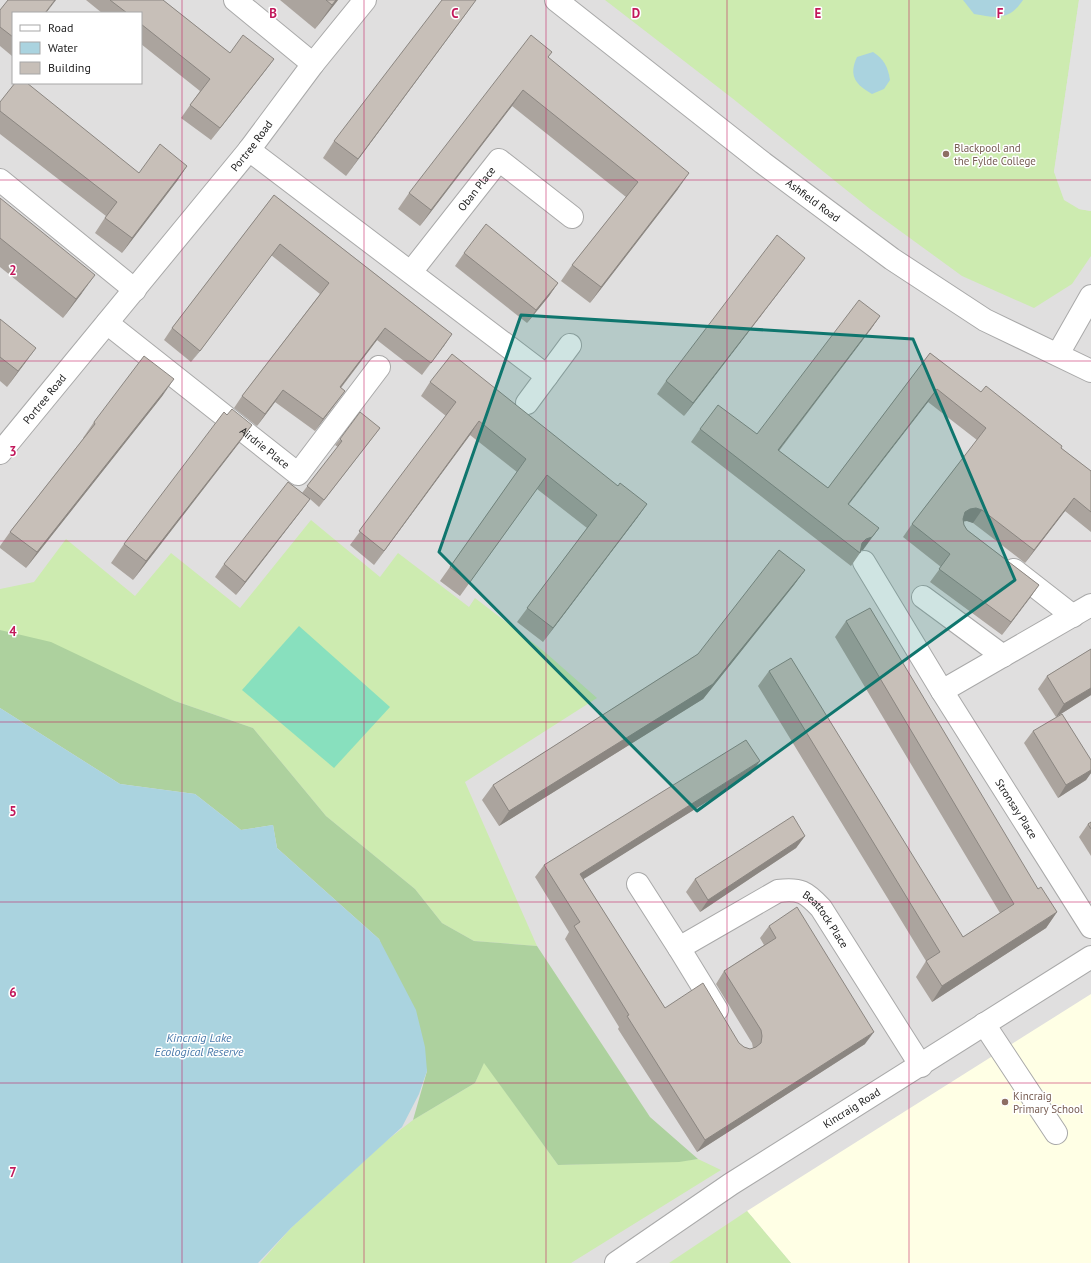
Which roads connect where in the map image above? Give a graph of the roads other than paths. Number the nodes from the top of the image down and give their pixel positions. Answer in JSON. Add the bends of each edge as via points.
{"nodes":[{"id":1,"x":235,"y":0,"type":"edge"},
{"id":2,"x":365,"y":0,"type":"edge"},
{"id":3,"x":556,"y":0,"type":"edge"},
{"id":4,"x":313,"y":64,"type":"junction"},
{"id":5,"x":249,"y":150,"type":"junction"},
{"id":6,"x":0,"y":180,"type":"edge"},
{"id":7,"x":572,"y":217,"type":"dead end"},
{"id":8,"x":411,"y":272,"type":"junction"},
{"id":9,"x":135,"y":290,"type":"junction"},
{"id":10,"x":1091,"y":296,"type":"edge"},
{"id":11,"x":107,"y":323,"type":"junction"},
{"id":12,"x":570,"y":345,"type":"dead end"},
{"id":13,"x":1058,"y":354,"type":"junction"},
{"id":14,"x":379,"y":367,"type":"dead end"},
{"id":15,"x":1091,"y":371,"type":"edge"},
{"id":16,"x":547,"y":376,"type":"junction"},
{"id":17,"x":528,"y":403,"type":"dead end"},
{"id":18,"x":0,"y":453,"type":"edge"},
{"id":19,"x":998,"y":557,"type":"edge"},
{"id":20,"x":864,"y":562,"type":"dead end"},
{"id":21,"x":923,"y":597,"type":"dead end"},
{"id":22,"x":1082,"y":610,"type":"edge"},
{"id":23,"x":1003,"y":656,"type":"junction"},
{"id":24,"x":942,"y":691,"type":"junction"},
{"id":25,"x":638,"y":884,"type":"dead end"},
{"id":26,"x":1091,"y":927,"type":"edge"},
{"id":27,"x":679,"y":948,"type":"junction"},
{"id":28,"x":1091,"y":957,"type":"edge"},
{"id":29,"x":984,"y":1024,"type":"junction"},
{"id":30,"x":729,"y":1029,"type":"edge"},
{"id":31,"x":921,"y":1066,"type":"junction"},
{"id":32,"x":1056,"y":1133,"type":"dead end"},
{"id":33,"x":616,"y":1263,"type":"edge"}],
"edges":[{"from":1,"to":4,"type":"street"},
{"from":2,"to":4,"type":"street","name":"Portree Road"},
{"from":3,"to":13,"type":"street","name":"Ashfield Road","via":[[763,163],[892,259],[985,320]]},
{"from":4,"to":5,"type":"street","name":"Portree Road"},
{"from":5,"to":8,"type":"street"},
{"from":5,"to":9,"type":"street","name":"Portree Road"},
{"from":6,"to":9,"type":"street"},
{"from":7,"to":8,"type":"street","name":"Oban Place","via":[[499,160]]},
{"from":8,"to":16,"type":"street"},
{"from":9,"to":11,"type":"street","name":"Portree Road"},
{"from":10,"to":13,"type":"street"},
{"from":11,"to":14,"type":"street","name":"Airdrie Place","via":[[298,474]]},
{"from":11,"to":18,"type":"street","name":"Portree Road"},
{"from":12,"to":16,"type":"street"},
{"from":13,"to":15,"type":"street","name":"Ashfield Road"},
{"from":16,"to":17,"type":"street"},
{"from":19,"to":22,"type":"street"},
{"from":20,"to":24,"type":"street","name":"Stronsay Place"},
{"from":21,"to":23,"type":"street"},
{"from":22,"to":23,"type":"street"},
{"from":23,"to":24,"type":"street"},
{"from":24,"to":26,"type":"street","name":"Stronsay Place"},
{"from":25,"to":27,"type":"street"},
{"from":27,"to":30,"type":"street"},
{"from":27,"to":31,"type":"street","name":"Beattock Place","via":[[778,891],[793,889],[807,894],[821,908]]},
{"from":28,"to":29,"type":"street","name":"Kincraig Road"},
{"from":29,"to":31,"type":"street","name":"Kincraig Road"},
{"from":29,"to":32,"type":"street"},
{"from":31,"to":33,"type":"street","name":"Kincraig Road","via":[[731,1184]]}]}
